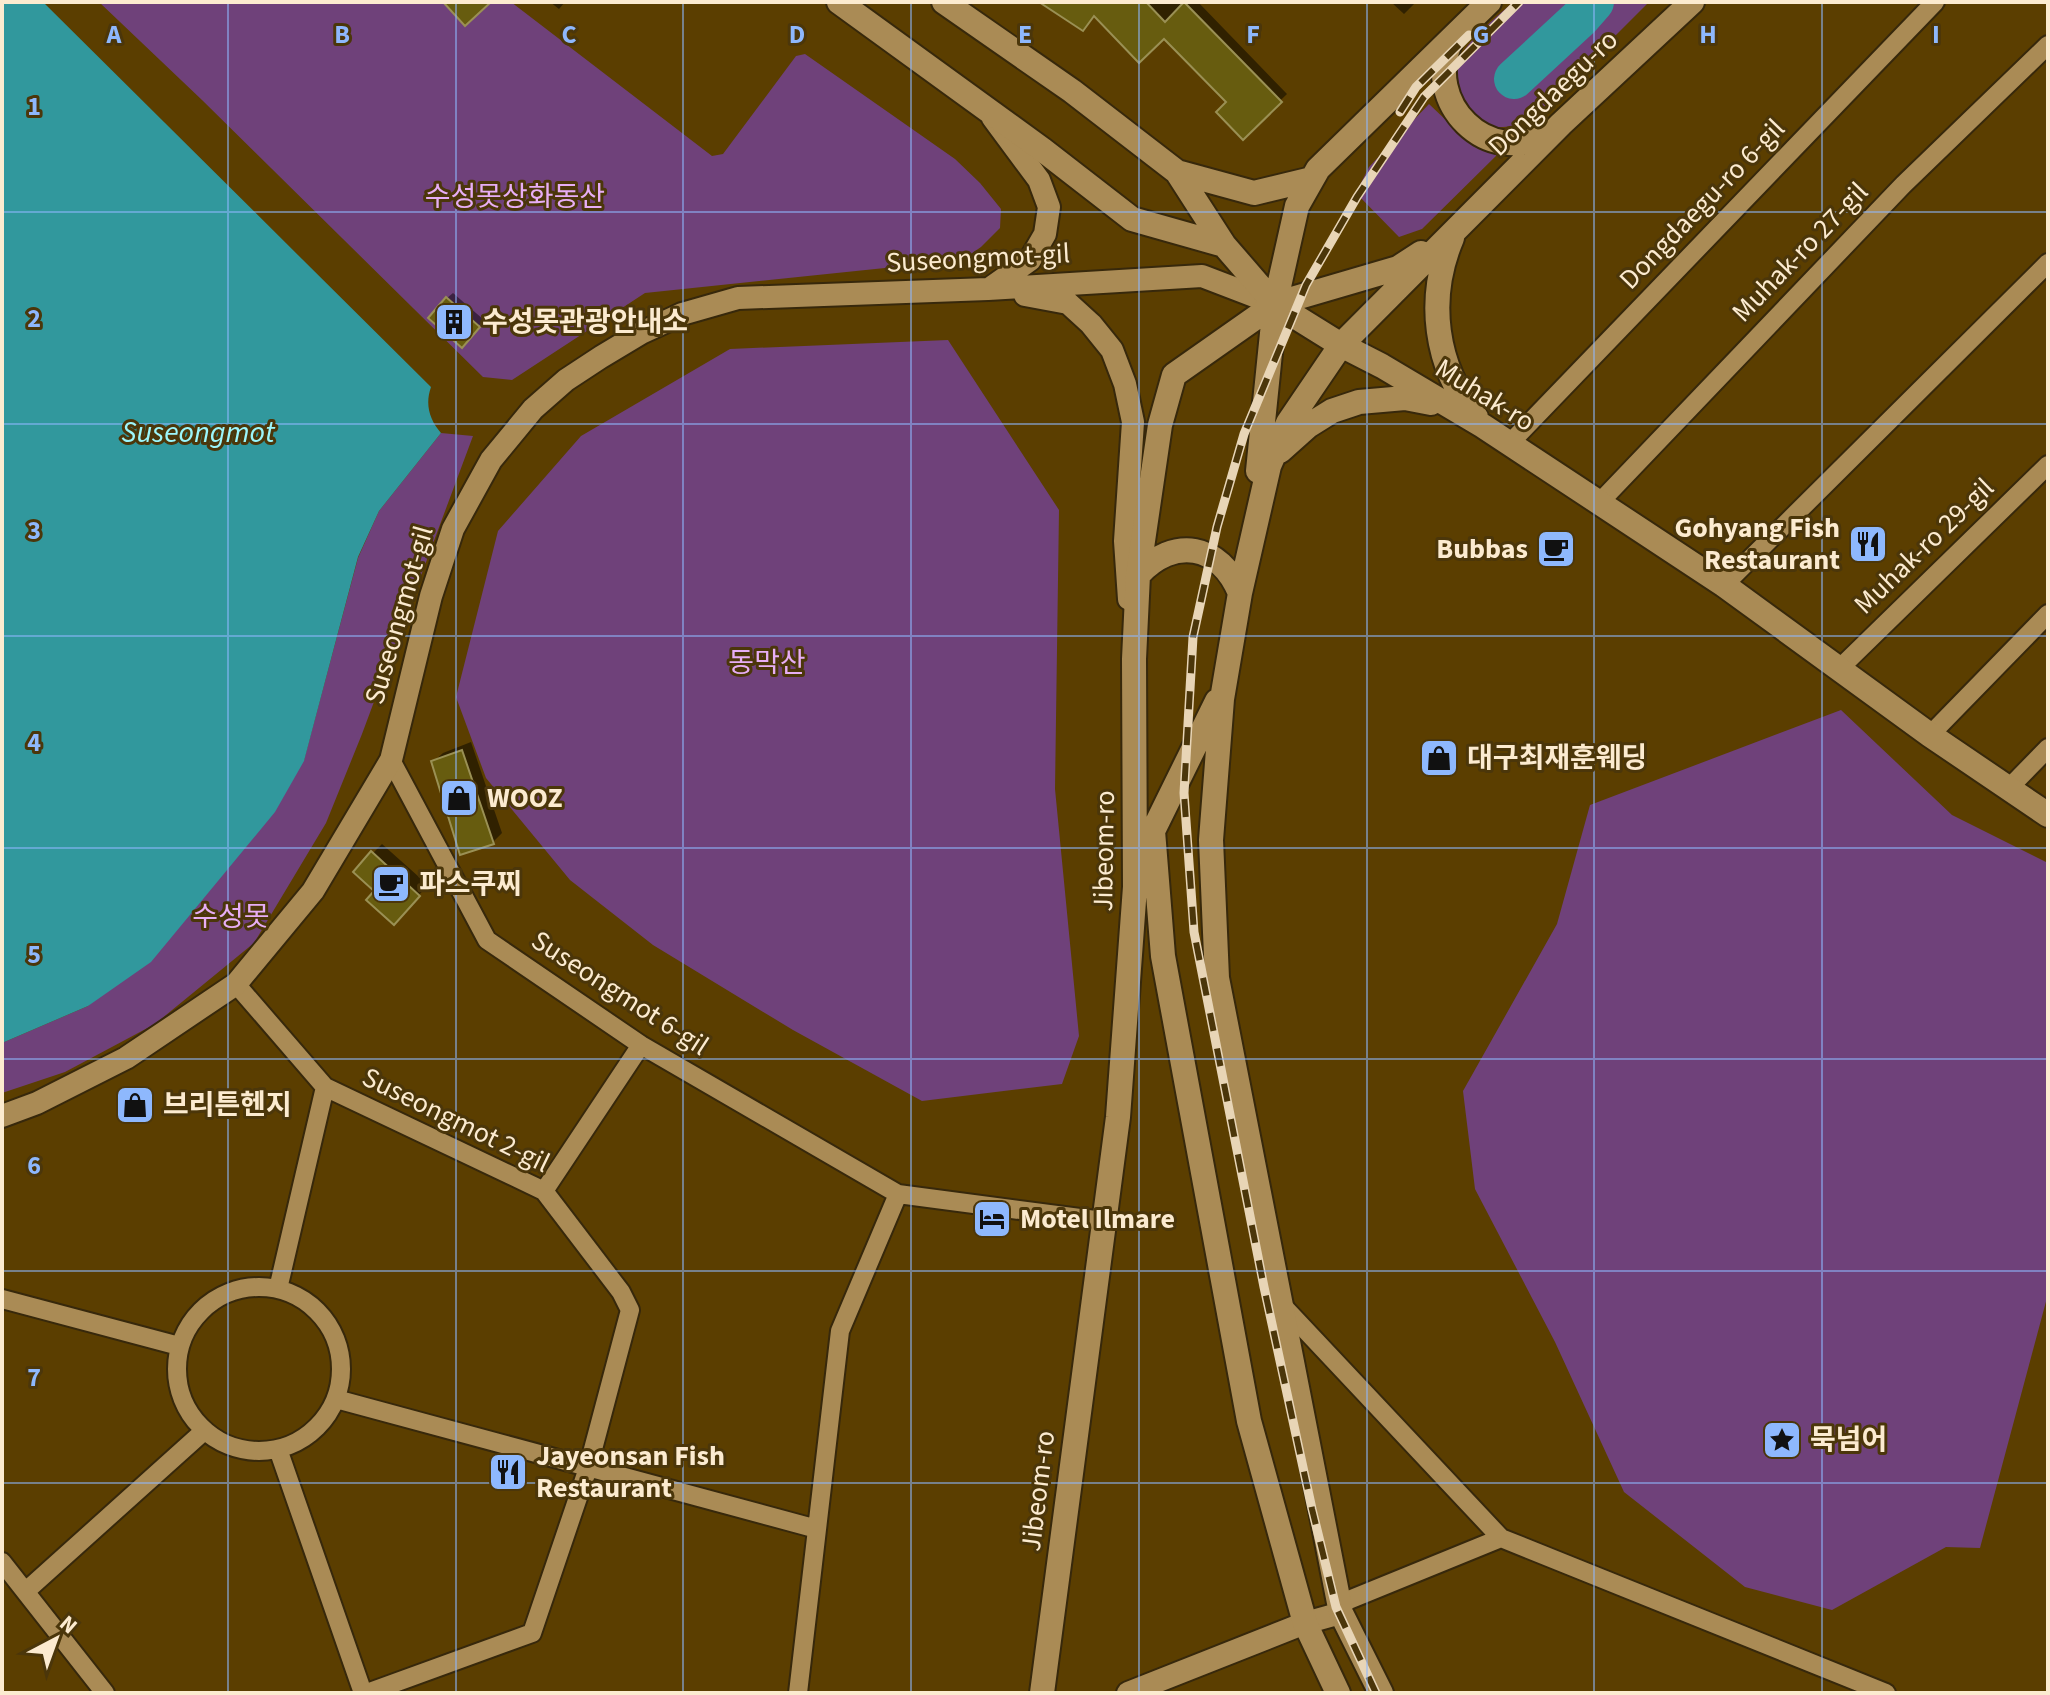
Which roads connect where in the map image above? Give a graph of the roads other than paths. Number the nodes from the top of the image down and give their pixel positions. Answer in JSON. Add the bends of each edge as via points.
{"nodes":[{"id":1,"x":839,"y":2,"type":"edge"},
{"id":2,"x":944,"y":2,"type":"edge"},
{"id":3,"x":1489,"y":2,"type":"edge"},
{"id":4,"x":1692,"y":2,"type":"edge"},
{"id":5,"x":1935,"y":2,"type":"edge"},
{"id":6,"x":1452,"y":39,"type":"junction"},
{"id":7,"x":2048,"y":45,"type":"edge"},
{"id":8,"x":986,"y":109,"type":"junction"},
{"id":9,"x":1561,"y":124,"type":"junction"},
{"id":10,"x":1177,"y":172,"type":"junction"},
{"id":11,"x":1312,"y":179,"type":"junction"},
{"id":12,"x":1456,"y":228,"type":"junction"},
{"id":13,"x":1224,"y":245,"type":"junction"},
{"id":14,"x":2048,"y":263,"type":"edge"},
{"id":15,"x":988,"y":289,"type":"junction"},
{"id":16,"x":1275,"y":304,"type":"junction"},
{"id":17,"x":1341,"y":345,"type":"junction"},
{"id":18,"x":1450,"y":407,"type":"junction"},
{"id":19,"x":1483,"y":426,"type":"junction"},
{"id":20,"x":1509,"y":444,"type":"junction"},
{"id":21,"x":2048,"y":465,"type":"edge"},
{"id":22,"x":1269,"y":466,"type":"junction"},
{"id":23,"x":1599,"y":503,"type":"junction"},
{"id":24,"x":1251,"y":547,"type":"junction"},
{"id":25,"x":1138,"y":575,"type":"junction"},
{"id":26,"x":1724,"y":585,"type":"junction"},
{"id":27,"x":1240,"y":593,"type":"junction"},
{"id":28,"x":2048,"y":614,"type":"edge"},
{"id":29,"x":1134,"y":659,"type":"junction"},
{"id":30,"x":1840,"y":668,"type":"junction"},
{"id":31,"x":1224,"y":686,"type":"junction"},
{"id":32,"x":1930,"y":735,"type":"junction"},
{"id":33,"x":2048,"y":748,"type":"edge"},
{"id":34,"x":391,"y":760,"type":"junction"},
{"id":35,"x":2009,"y":788,"type":"junction"},
{"id":36,"x":2048,"y":815,"type":"edge"},
{"id":37,"x":236,"y":984,"type":"junction"},
{"id":38,"x":641,"y":1045,"type":"junction"},
{"id":39,"x":325,"y":1087,"type":"junction"},
{"id":40,"x":2,"y":1116,"type":"edge"},
{"id":41,"x":544,"y":1191,"type":"junction"},
{"id":42,"x":898,"y":1194,"type":"junction"},
{"id":43,"x":1103,"y":1221,"type":"junction"},
{"id":44,"x":278,"y":1289,"type":"junction"},
{"id":45,"x":2,"y":1299,"type":"edge"},
{"id":46,"x":1280,"y":1304,"type":"junction"},
{"id":47,"x":179,"y":1346,"type":"junction"},
{"id":48,"x":336,"y":1399,"type":"junction"},
{"id":49,"x":204,"y":1431,"type":"junction"},
{"id":50,"x":278,"y":1449,"type":"junction"},
{"id":51,"x":588,"y":1468,"type":"junction"},
{"id":52,"x":817,"y":1529,"type":"junction"},
{"id":53,"x":1501,"y":1538,"type":"junction"},
{"id":54,"x":2,"y":1562,"type":"edge"},
{"id":55,"x":26,"y":1591,"type":"junction"},
{"id":56,"x":1340,"y":1609,"type":"junction"},
{"id":57,"x":1305,"y":1623,"type":"junction"},
{"id":58,"x":105,"y":1693,"type":"edge"},
{"id":59,"x":365,"y":1693,"type":"edge"},
{"id":60,"x":798,"y":1693,"type":"edge"},
{"id":61,"x":1042,"y":1693,"type":"edge"},
{"id":62,"x":1128,"y":1693,"type":"edge"},
{"id":63,"x":1338,"y":1693,"type":"edge"},
{"id":64,"x":1381,"y":1693,"type":"edge"},
{"id":65,"x":1886,"y":1693,"type":"edge"}],
"edges":[{"from":1,"to":8,"type":"main road"},
{"from":2,"to":10,"type":"main road","name":"Muhak-ro"},
{"from":3,"to":6,"type":"main road"},
{"from":4,"to":9,"type":"main road","name":"Dongdaegu-ro"},
{"from":5,"to":20,"type":"street","name":"Dongdaegu-ro 6-gil"},
{"from":6,"to":9,"type":"main road","via":[[1444,86],[1469,127],[1515,143],[1543,136]]},
{"from":6,"to":11,"type":"main road"},
{"from":7,"to":23,"type":"street","name":"Muhak-ro 27-gil","via":[[1903,185]]},
{"from":8,"to":13,"type":"main road","via":[[1132,219]]},
{"from":8,"to":15,"type":"street","via":[[1039,180],[1049,207],[1045,234],[1030,260]]},
{"from":9,"to":12,"type":"main road","name":"Dongdaegu-ro"},
{"from":10,"to":11,"type":"main road","via":[[1254,193]]},
{"from":10,"to":13,"type":"main road","name":"Muhak-ro"},
{"from":11,"to":16,"type":"main road","via":[[1297,206]]},
{"from":12,"to":16,"type":"main road","name":"Jibeom-ro","via":[[1398,268]]},
{"from":12,"to":17,"type":"main road"},
{"from":12,"to":19,"type":"main road","via":[[1439,275],[1437,323],[1451,379]]},
{"from":13,"to":16,"type":"main road","name":"Muhak-ro"},
{"from":14,"to":26,"type":"street"},
{"from":15,"to":16,"type":"street","name":"Suseongmot-gil","via":[[1202,276]]},
{"from":15,"to":29,"type":"street","via":[[1068,303],[1112,350],[1133,422],[1125,541]]},
{"from":15,"to":34,"type":"street","name":"Suseongmot-gil","via":[[738,298],[641,333],[566,380],[533,409],[491,460],[453,529]]},
{"from":16,"to":17,"type":"main road","name":"Muhak-ro"},
{"from":16,"to":24,"type":"main road"},
{"from":16,"to":25,"type":"main road","name":"Jibeom-ro","via":[[1174,375],[1160,425]]},
{"from":17,"to":18,"type":"main road","name":"Muhak-ro"},
{"from":17,"to":22,"type":"main road","via":[[1288,423]]},
{"from":18,"to":19,"type":"main road","name":"Muhak-ro"},
{"from":18,"to":22,"type":"main road","via":[[1405,398],[1359,402],[1308,426]]},
{"from":19,"to":20,"type":"main road","name":"Muhak-ro"},
{"from":20,"to":23,"type":"main road","name":"Muhak-ro"},
{"from":21,"to":30,"type":"street","name":"Muhak-ro 29-gil"},
{"from":22,"to":24,"type":"main road"},
{"from":23,"to":26,"type":"main road","name":"Muhak-ro"},
{"from":24,"to":27,"type":"main road"},
{"from":25,"to":27,"type":"main road","via":[[1163,554],[1195,551],[1224,565]]},
{"from":25,"to":29,"type":"main road","name":"Jibeom-ro"},
{"from":26,"to":30,"type":"main road","name":"Muhak-ro"},
{"from":27,"to":31,"type":"main road"},
{"from":28,"to":32,"type":"street"},
{"from":29,"to":43,"type":"main road","name":"Jibeom-ro","via":[[1135,887],[1118,1117]]},
{"from":30,"to":32,"type":"main road","name":"Muhak-ro"},
{"from":31,"to":46,"type":"main road","via":[[1211,840],[1217,978]]},
{"from":31,"to":57,"type":"main road","via":[[1153,831],[1163,956],[1249,1421]]},
{"from":32,"to":35,"type":"main road","name":"Muhak-ro"},
{"from":33,"to":35,"type":"street"},
{"from":34,"to":37,"type":"street","name":"Suseongmot-gil","via":[[313,891]]},
{"from":34,"to":38,"type":"street","name":"Suseongmot 6-gil","via":[[487,940]]},
{"from":35,"to":36,"type":"main road","name":"Muhak-ro"},
{"from":37,"to":39,"type":"street","name":"Suseongmot 2-gil"},
{"from":37,"to":40,"type":"street","name":"Suseongmot-gil","via":[[126,1058]]},
{"from":38,"to":41,"type":"street"},
{"from":38,"to":42,"type":"street","name":"Suseongmot 6-gil"},
{"from":39,"to":41,"type":"street","name":"Suseongmot 2-gil"},
{"from":39,"to":44,"type":"street","name":"Suseongmot 2-gil"},
{"from":41,"to":51,"type":"street","name":"Suseongmot 2-gil","via":[[630,1310]]},
{"from":42,"to":43,"type":"street","name":"Suseongmot 6-gil"},
{"from":42,"to":52,"type":"street","via":[[840,1331]]},
{"from":43,"to":61,"type":"main road","name":"Jibeom-ro"},
{"from":44,"to":47,"type":"street","via":[[250,1287],[223,1294],[200,1311]]},
{"from":44,"to":48,"type":"street","via":[[304,1300],[324,1319],[337,1344],[341,1372]]},
{"from":45,"to":47,"type":"street"},
{"from":46,"to":53,"type":"street"},
{"from":46,"to":56,"type":"main road"},
{"from":47,"to":49,"type":"street","via":[[178,1386],[187,1410]]},
{"from":48,"to":50,"type":"street","via":[[303,1439]]},
{"from":48,"to":51,"type":"street"},
{"from":49,"to":50,"type":"street","via":[[239,1448]]},
{"from":49,"to":55,"type":"street"},
{"from":50,"to":59,"type":"street","name":"Suseongmot 2-gil"},
{"from":51,"to":52,"type":"street"},
{"from":51,"to":59,"type":"street","name":"Suseongmot 2-gil","via":[[532,1633]]},
{"from":52,"to":60,"type":"street"},
{"from":53,"to":56,"type":"street"},
{"from":53,"to":65,"type":"street"},
{"from":54,"to":55,"type":"street"},
{"from":55,"to":58,"type":"street"},
{"from":56,"to":57,"type":"street"},
{"from":56,"to":64,"type":"main road"},
{"from":57,"to":62,"type":"street"},
{"from":57,"to":63,"type":"main road"}]}
